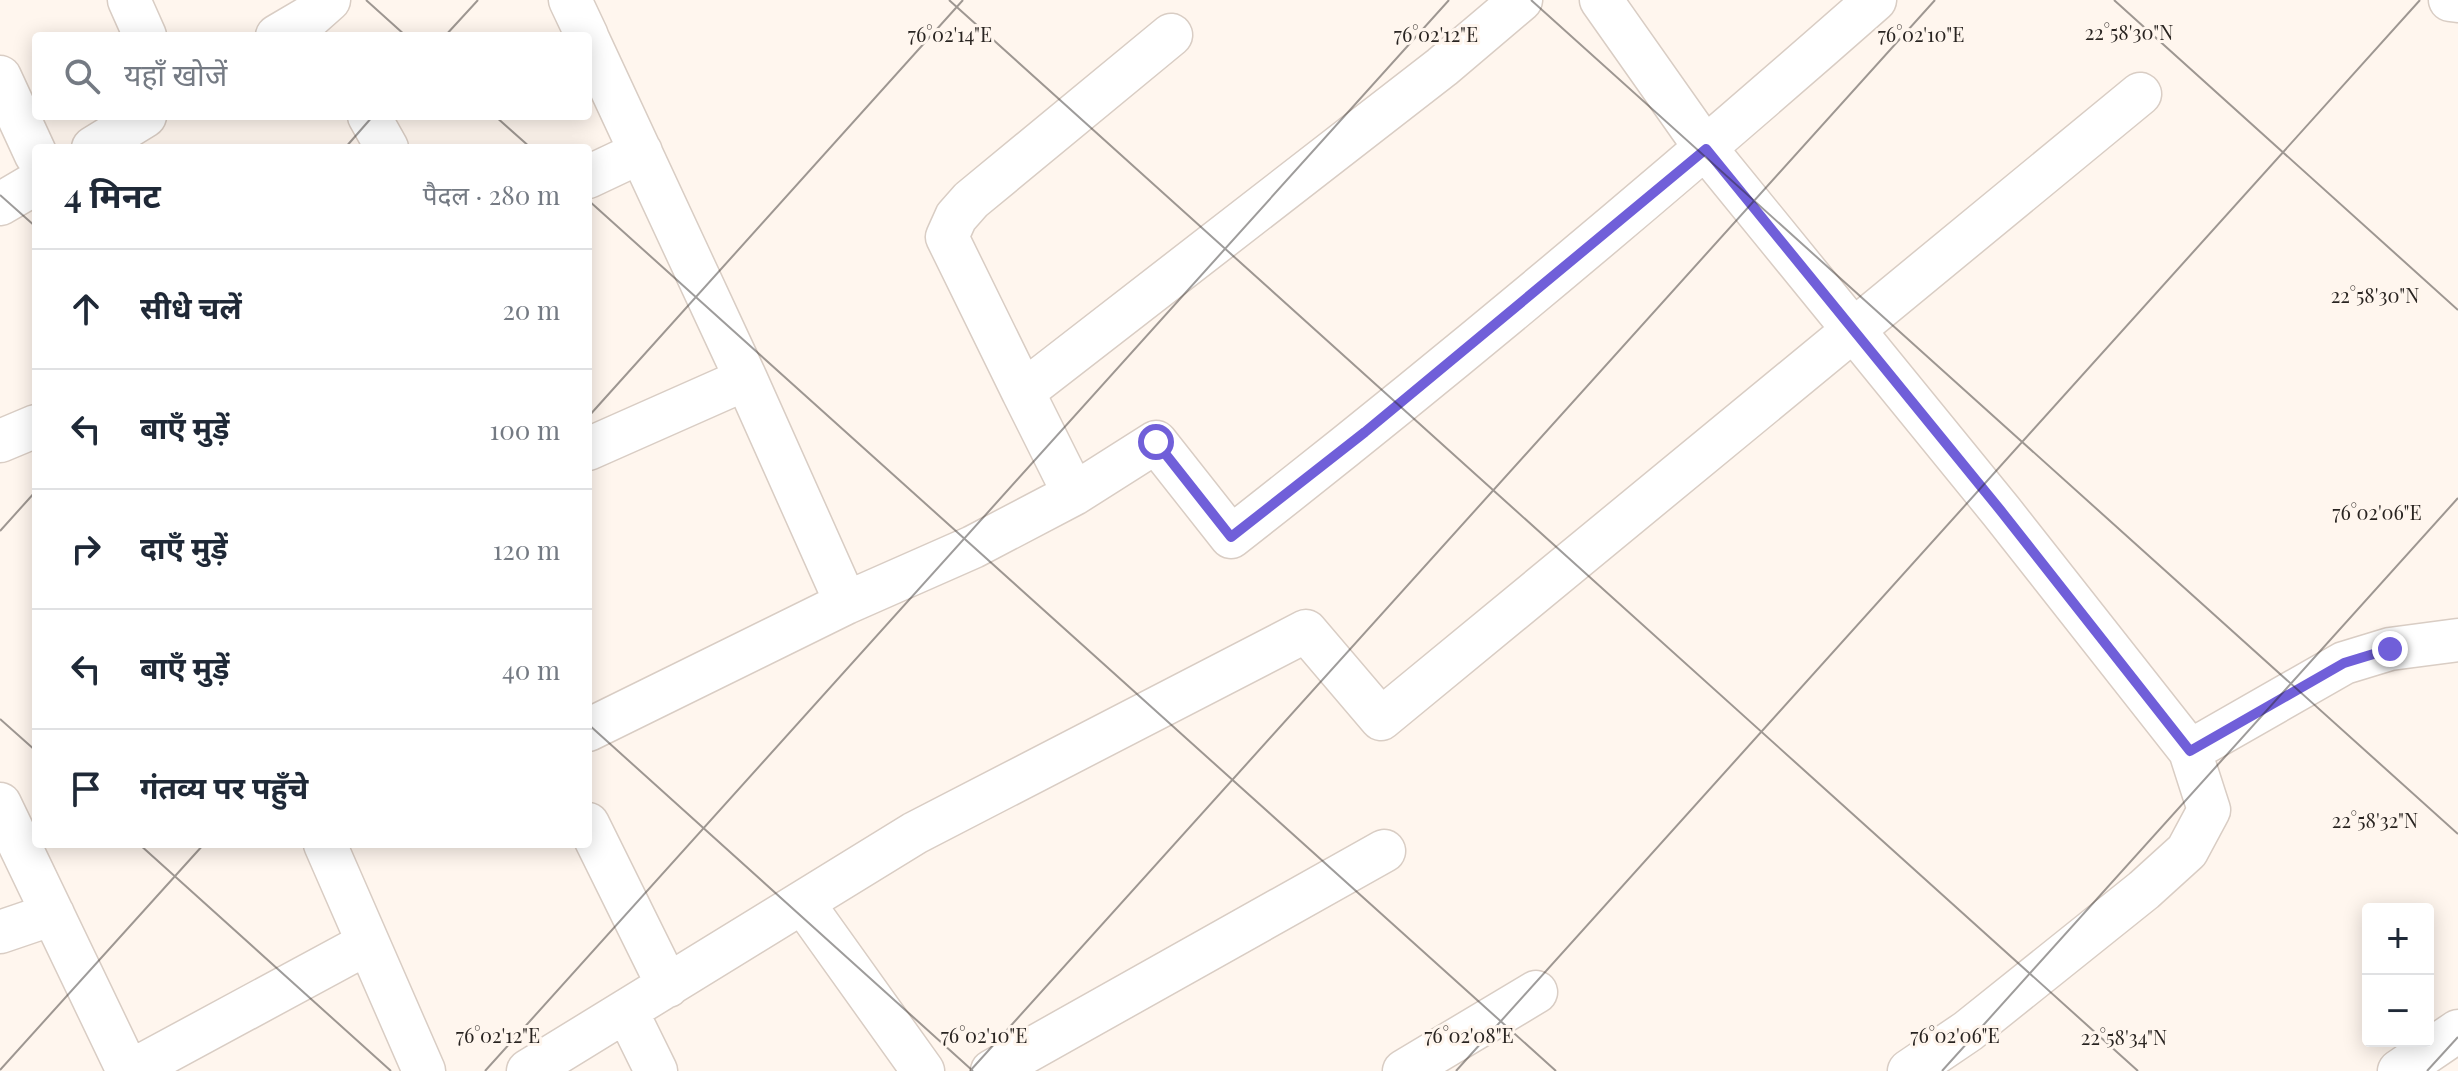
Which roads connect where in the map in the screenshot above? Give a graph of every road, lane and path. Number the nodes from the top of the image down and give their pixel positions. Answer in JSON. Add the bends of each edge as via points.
{"nodes":[{"id":1,"x":129,"y":0,"type":"edge"},
{"id":2,"x":570,"y":0,"type":"edge"},
{"id":3,"x":1521,"y":0,"type":"edge"},
{"id":4,"x":1601,"y":0,"type":"edge"},
{"id":5,"x":1875,"y":0,"type":"edge"},
{"id":6,"x":2450,"y":0,"type":"edge"},
{"id":7,"x":2458,"y":1,"type":"edge"},
{"id":8,"x":143,"y":32,"type":"edge"},
{"id":9,"x":585,"y":32,"type":"edge"},
{"id":10,"x":1171,"y":35,"type":"dead end"},
{"id":11,"x":592,"y":48,"type":"edge"},
{"id":12,"x":0,"y":77,"type":"edge"},
{"id":13,"x":2140,"y":94,"type":"dead end"},
{"id":14,"x":138,"y":120,"type":"edge"},
{"id":15,"x":371,"y":120,"type":"edge"},
{"id":16,"x":100,"y":144,"type":"edge"},
{"id":17,"x":385,"y":144,"type":"edge"},
{"id":18,"x":32,"y":146,"type":"edge"},
{"id":19,"x":1706,"y":149,"type":"junction"},
{"id":20,"x":641,"y":152,"type":"junction"},
{"id":21,"x":592,"y":175,"type":"edge"},
{"id":22,"x":32,"y":185,"type":"edge"},
{"id":23,"x":0,"y":204,"type":"edge"},
{"id":24,"x":1853,"y":333,"type":"junction"},
{"id":25,"x":746,"y":379,"type":"junction"},
{"id":26,"x":1023,"y":392,"type":"junction"},
{"id":27,"x":32,"y":428,"type":"edge"},
{"id":28,"x":0,"y":441,"type":"edge"},
{"id":29,"x":592,"y":447,"type":"edge"},
{"id":30,"x":1074,"y":494,"type":"junction"},
{"id":31,"x":846,"y":603,"type":"junction"},
{"id":32,"x":2458,"y":640,"type":"edge"},
{"id":33,"x":592,"y":728,"type":"edge"},
{"id":34,"x":2190,"y":751,"type":"junction"},
{"id":35,"x":0,"y":804,"type":"edge"},
{"id":36,"x":592,"y":832,"type":"edge"},
{"id":37,"x":327,"y":848,"type":"edge"},
{"id":38,"x":1384,"y":851,"type":"dead end"},
{"id":39,"x":803,"y":903,"type":"junction"},
{"id":40,"x":53,"y":914,"type":"junction"},
{"id":41,"x":0,"y":932,"type":"edge"},
{"id":42,"x":368,"y":943,"type":"junction"},
{"id":43,"x":668,"y":986,"type":"junction"},
{"id":44,"x":1536,"y":992,"type":"dead end"},
{"id":45,"x":627,"y":1012,"type":"junction"},
{"id":46,"x":2458,"y":1031,"type":"edge"},
{"id":47,"x":2401,"y":1070,"type":"edge"},
{"id":48,"x":129,"y":1071,"type":"edge"},
{"id":49,"x":424,"y":1071,"type":"edge"},
{"id":50,"x":528,"y":1071,"type":"edge"},
{"id":51,"x":656,"y":1071,"type":"edge"},
{"id":52,"x":923,"y":1071,"type":"edge"},
{"id":53,"x":992,"y":1071,"type":"edge"},
{"id":54,"x":1404,"y":1071,"type":"edge"},
{"id":55,"x":1909,"y":1071,"type":"edge"}],
"edges":[{"from":1,"to":8,"type":"street"},
{"from":2,"to":9,"type":"street"},
{"from":3,"to":26,"type":"street"},
{"from":4,"to":19,"type":"street"},
{"from":5,"to":19,"type":"street"},
{"from":6,"to":7,"type":"street"},
{"from":10,"to":26,"type":"street","via":[[971,200],[947,237]]},
{"from":11,"to":20,"type":"street"},
{"from":12,"to":18,"type":"street"},
{"from":13,"to":24,"type":"street"},
{"from":14,"to":16,"type":"street"},
{"from":15,"to":17,"type":"street"},
{"from":19,"to":24,"type":"street"},
{"from":19,"to":30,"type":"street","via":[[1231,537],[1156,442]]},
{"from":20,"to":21,"type":"street"},
{"from":20,"to":25,"type":"street"},
{"from":22,"to":23,"type":"street"},
{"from":24,"to":34,"type":"street"},
{"from":24,"to":39,"type":"street","via":[[1381,719],[1306,631],[915,833]]},
{"from":25,"to":29,"type":"street"},
{"from":25,"to":31,"type":"street"},
{"from":26,"to":30,"type":"street"},
{"from":27,"to":28,"type":"street"},
{"from":30,"to":31,"type":"street","via":[[973,547]]},
{"from":31,"to":33,"type":"street"},
{"from":32,"to":34,"type":"street","via":[[2390,649],[2344,663]]},
{"from":34,"to":55,"type":"street","via":[[2209,810],[2187,851],[1968,1031]]},
{"from":35,"to":40,"type":"street"},
{"from":36,"to":43,"type":"street"},
{"from":37,"to":42,"type":"street"},
{"from":38,"to":53,"type":"street"},
{"from":39,"to":43,"type":"street"},
{"from":39,"to":52,"type":"street"},
{"from":40,"to":41,"type":"street"},
{"from":40,"to":48,"type":"street"},
{"from":42,"to":48,"type":"street"},
{"from":42,"to":49,"type":"street"},
{"from":43,"to":45,"type":"street"},
{"from":44,"to":54,"type":"street"},
{"from":45,"to":50,"type":"street"},
{"from":45,"to":51,"type":"street"},
{"from":46,"to":47,"type":"street"}]}
